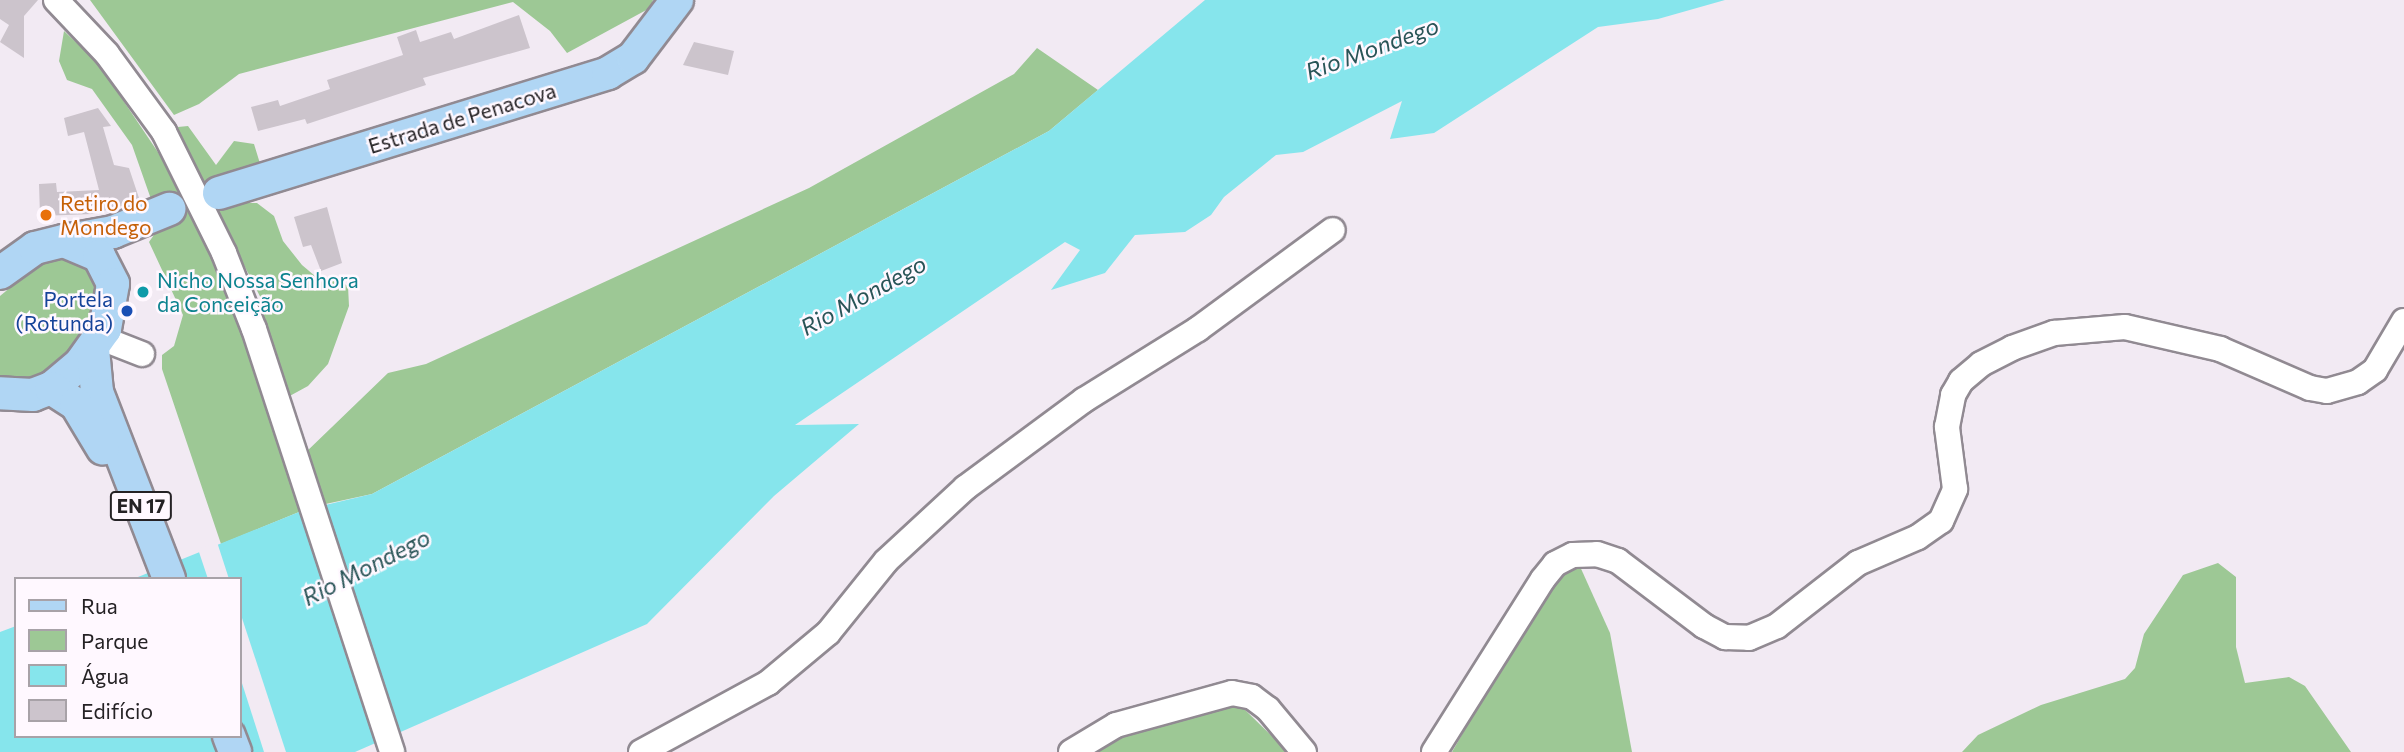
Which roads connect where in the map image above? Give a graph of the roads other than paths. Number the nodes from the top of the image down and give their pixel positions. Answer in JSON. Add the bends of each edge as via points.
{"nodes":[{"id":1,"x":56,"y":0,"type":"edge"},
{"id":2,"x":677,"y":0,"type":"edge"},
{"id":3,"x":219,"y":193,"type":"dead end"},
{"id":4,"x":169,"y":209,"type":"dead end"},
{"id":5,"x":137,"y":224,"type":"junction"},
{"id":6,"x":1333,"y":230,"type":"dead end"},
{"id":7,"x":49,"y":244,"type":"junction"},
{"id":8,"x":0,"y":245,"type":"edge"},
{"id":9,"x":0,"y":273,"type":"edge"},
{"id":10,"x":113,"y":284,"type":"junction"},
{"id":11,"x":2404,"y":321,"type":"edge"},
{"id":12,"x":100,"y":339,"type":"junction"},
{"id":13,"x":144,"y":349,"type":"dead end"},
{"id":14,"x":51,"y":388,"type":"junction"},
{"id":15,"x":0,"y":393,"type":"edge"},
{"id":16,"x":106,"y":436,"type":"junction"},
{"id":17,"x":151,"y":577,"type":"edge"},
{"id":18,"x":168,"y":577,"type":"edge"},
{"id":19,"x":392,"y":752,"type":"edge"},
{"id":20,"x":641,"y":752,"type":"edge"},
{"id":21,"x":1071,"y":752,"type":"edge"},
{"id":22,"x":1304,"y":752,"type":"edge"},
{"id":23,"x":1434,"y":752,"type":"edge"}],
"edges":[{"from":1,"to":19,"type":"street","via":[[107,54],[164,132],[198,195],[254,329]]},
{"from":2,"to":3,"type":"main road","name":"Estrada de Penacova","via":[[633,58],[608,73]]},
{"from":4,"to":5,"type":"main road"},
{"from":5,"to":7,"type":"main road"},
{"from":5,"to":10,"type":"main road"},
{"from":6,"to":20,"type":"street","via":[[1198,329],[1084,400],[965,488],[886,561],[828,632],[768,683]]},
{"from":7,"to":8,"type":"main road"},
{"from":7,"to":9,"type":"main road"},
{"from":7,"to":10,"type":"main road","via":[[99,256]]},
{"from":10,"to":12,"type":"main road"},
{"from":11,"to":23,"type":"street","via":[[2375,370],[2358,382],[2327,391],[2220,349],[2125,327],[2054,333],[2012,348],[1982,364],[1961,381],[1953,395],[1947,427],[1955,489],[1941,521],[1918,537],[1858,563],[1777,626],[1749,638],[1726,636],[1704,626],[1618,561],[1597,554],[1573,555],[1555,564],[1543,579]]},
{"from":12,"to":13,"type":"street"},
{"from":12,"to":14,"type":"main road"},
{"from":12,"to":16,"type":"main road","number":"EN 17","via":[[97,392]]},
{"from":14,"to":15,"type":"main road","via":[[33,395]]},
{"from":14,"to":16,"type":"main road","number":"EN 17","via":[[76,404]]},
{"from":16,"to":17,"type":"main road","number":"EN 17"},
{"from":16,"to":18,"type":"main road","number":"EN 17"},
{"from":21,"to":22,"type":"street","via":[[1116,725],[1231,693],[1252,697],[1268,709]]}]}
